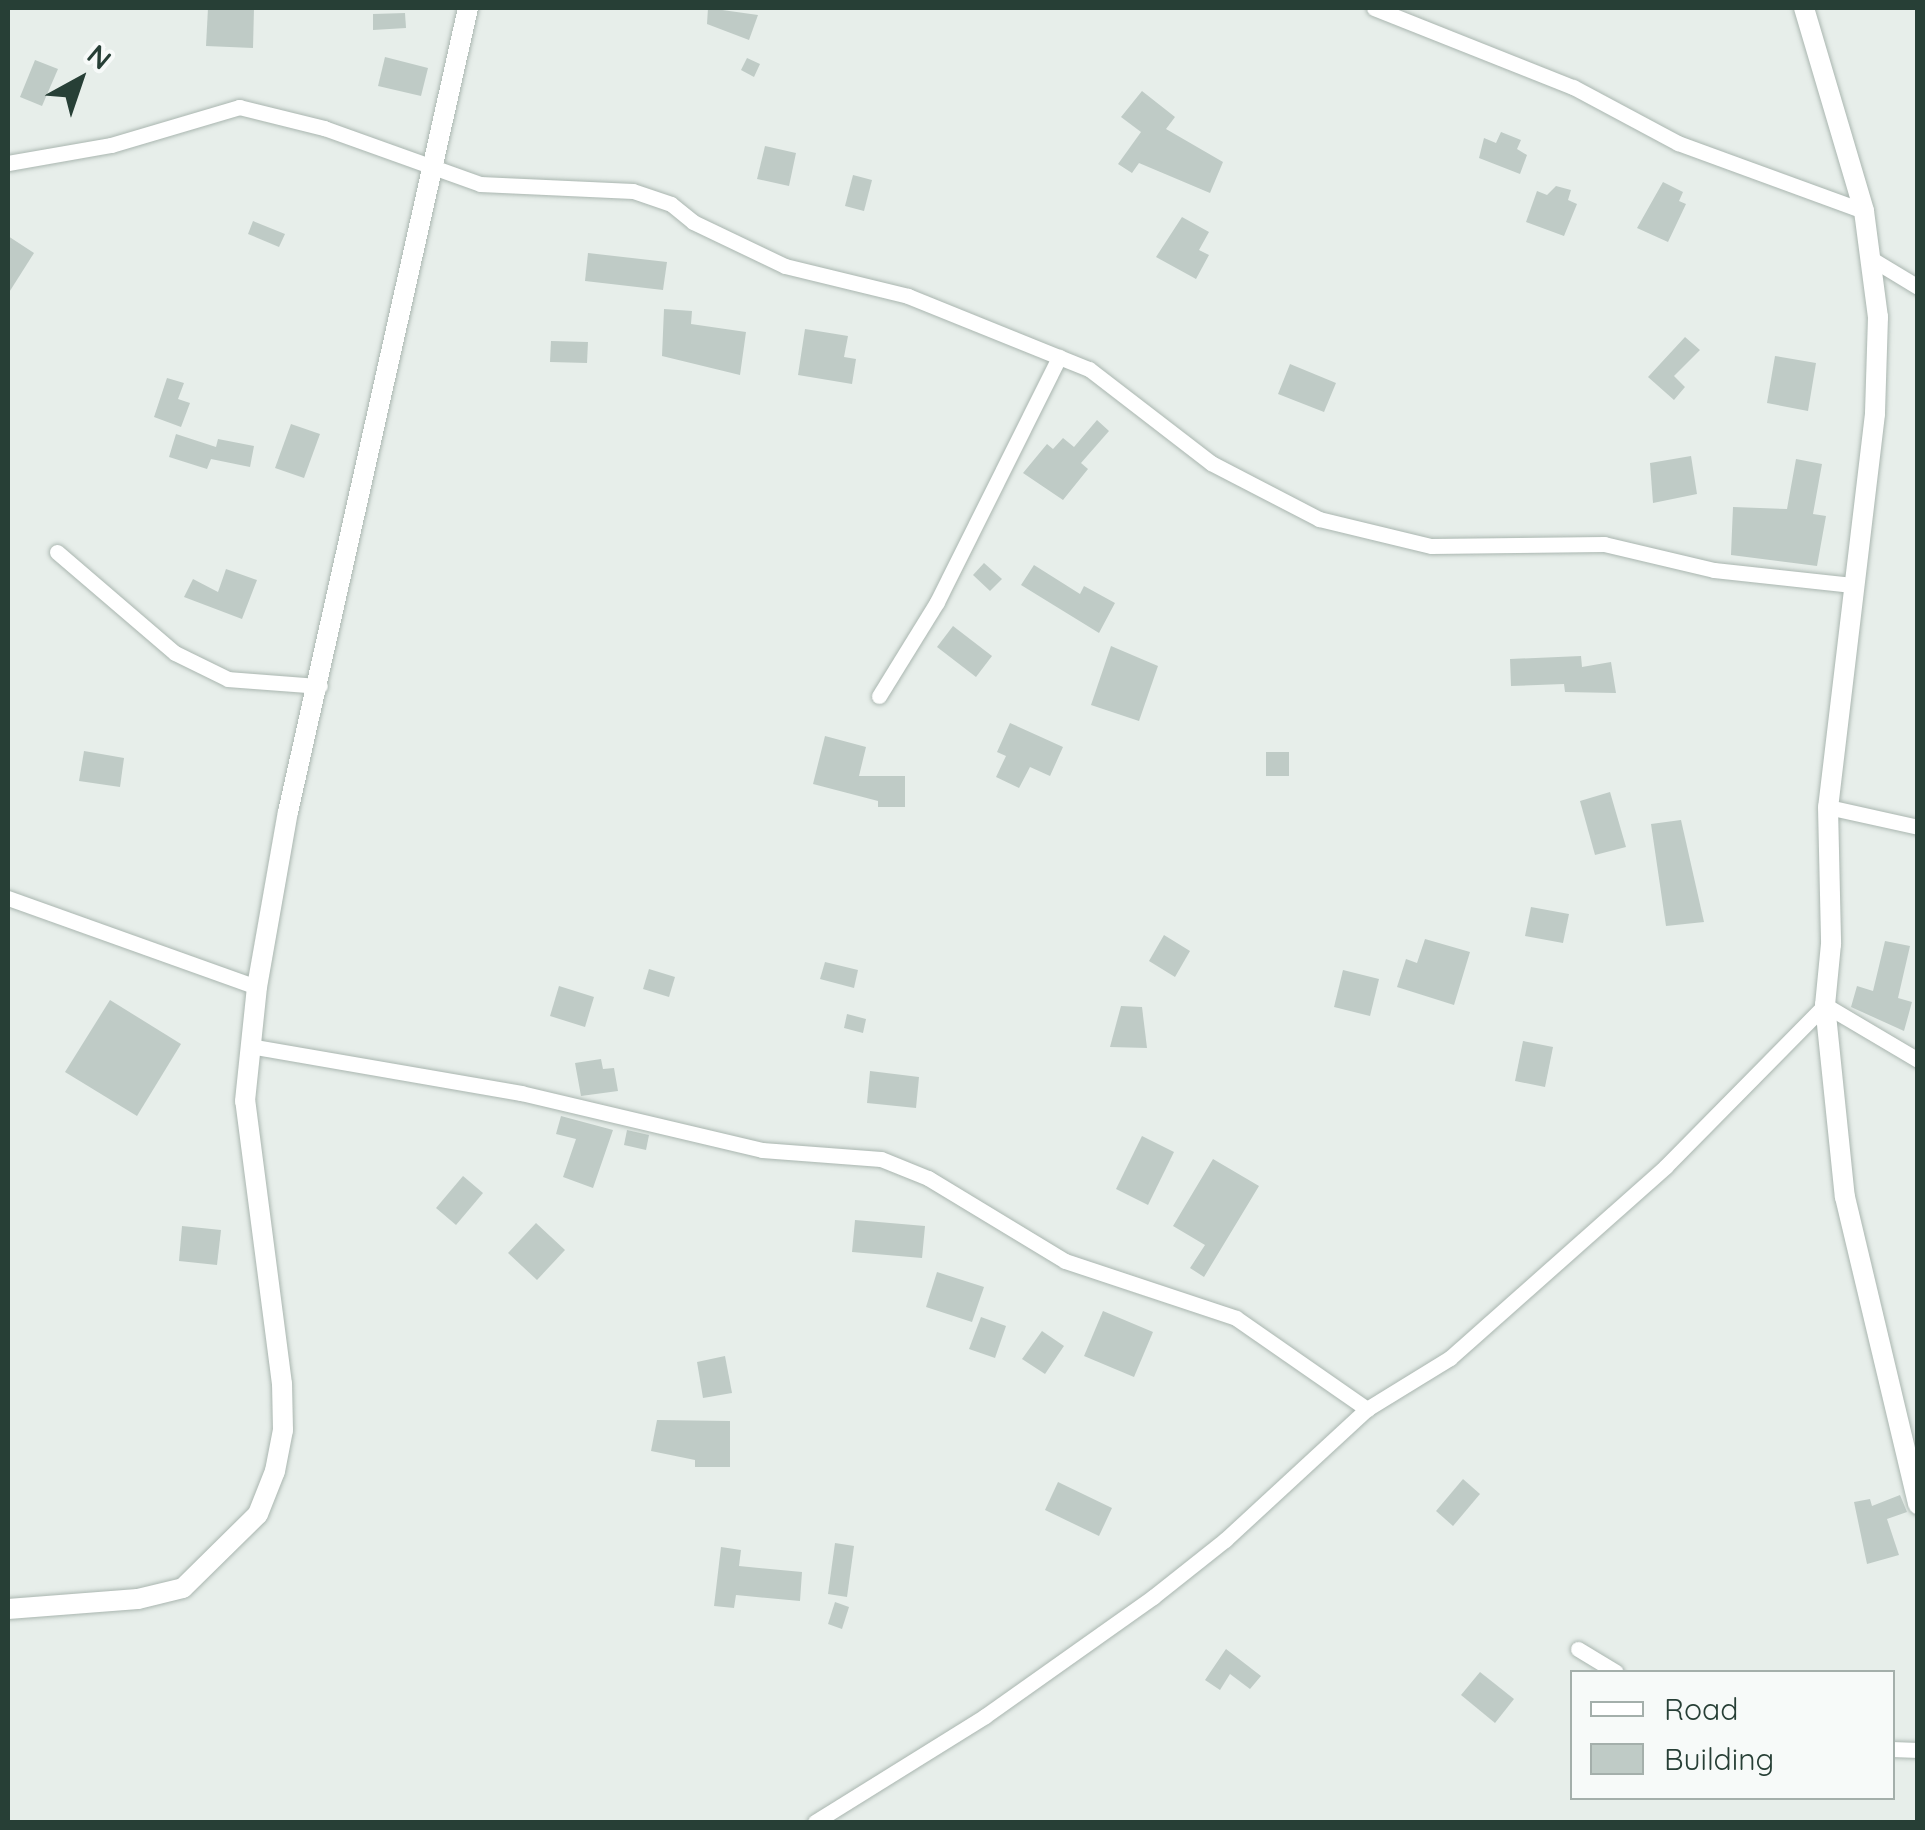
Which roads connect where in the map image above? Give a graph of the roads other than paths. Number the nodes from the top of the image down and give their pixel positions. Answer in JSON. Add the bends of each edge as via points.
{"nodes":[{"id":1,"x":468,"y":8,"type":"edge"},
{"id":2,"x":1374,"y":8,"type":"edge"},
{"id":3,"x":1804,"y":8,"type":"edge"},
{"id":4,"x":8,"y":163,"type":"edge"},
{"id":5,"x":433,"y":170,"type":"junction"},
{"id":6,"x":1864,"y":211,"type":"junction"},
{"id":7,"x":1874,"y":261,"type":"junction"},
{"id":8,"x":1918,"y":286,"type":"edge"},
{"id":9,"x":1058,"y":357,"type":"junction"},
{"id":10,"x":57,"y":552,"type":"dead end"},
{"id":11,"x":1852,"y":584,"type":"junction"},
{"id":12,"x":320,"y":686,"type":"junction"},
{"id":13,"x":879,"y":696,"type":"dead end"},
{"id":14,"x":1828,"y":808,"type":"junction"},
{"id":15,"x":1918,"y":826,"type":"edge"},
{"id":16,"x":8,"y":898,"type":"edge"},
{"id":17,"x":256,"y":987,"type":"junction"},
{"id":18,"x":1825,"y":1005,"type":"junction"},
{"id":19,"x":249,"y":1046,"type":"junction"},
{"id":20,"x":1918,"y":1060,"type":"edge"},
{"id":21,"x":1368,"y":1409,"type":"junction"},
{"id":22,"x":1918,"y":1504,"type":"edge"},
{"id":23,"x":8,"y":1610,"type":"edge"},
{"id":24,"x":1578,"y":1648,"type":"dead end"},
{"id":25,"x":1613,"y":1670,"type":"edge"},
{"id":26,"x":815,"y":1822,"type":"edge"}],
"edges":[{"from":1,"to":5,"type":"street"},
{"from":2,"to":6,"type":"street","via":[[1573,87],[1678,143]]},
{"from":3,"to":6,"type":"street"},
{"from":4,"to":5,"type":"street","via":[[110,145],[239,107],[324,128]]},
{"from":5,"to":9,"type":"street","via":[[512,189],[633,191],[671,204],[693,222],[785,266],[908,296]]},
{"from":5,"to":12,"type":"street"},
{"from":6,"to":7,"type":"street"},
{"from":7,"to":8,"type":"street"},
{"from":7,"to":11,"type":"street","via":[[1875,414]]},
{"from":9,"to":11,"type":"street","via":[[1089,368],[1212,463],[1320,519],[1380,538],[1431,546],[1604,544],[1714,570]]},
{"from":9,"to":13,"type":"street","via":[[937,602]]},
{"from":10,"to":12,"type":"street","via":[[175,654],[228,679]]},
{"from":11,"to":14,"type":"street"},
{"from":12,"to":17,"type":"street","via":[[288,812]]},
{"from":14,"to":15,"type":"street"},
{"from":14,"to":18,"type":"street","via":[[1831,944]]},
{"from":16,"to":17,"type":"street"},
{"from":17,"to":19,"type":"street"},
{"from":18,"to":20,"type":"street"},
{"from":18,"to":21,"type":"street","via":[[1575,1249],[1450,1358]]},
{"from":18,"to":22,"type":"street","via":[[1846,1197]]},
{"from":19,"to":21,"type":"street","via":[[522,1093],[762,1150],[881,1158],[928,1178],[1065,1261],[1236,1318]]},
{"from":19,"to":23,"type":"street","via":[[244,1101],[270,1262],[283,1430],[258,1514],[183,1588],[138,1599]]},
{"from":21,"to":26,"type":"street","via":[[1153,1597],[985,1716]]},
{"from":24,"to":25,"type":"street"}]}
